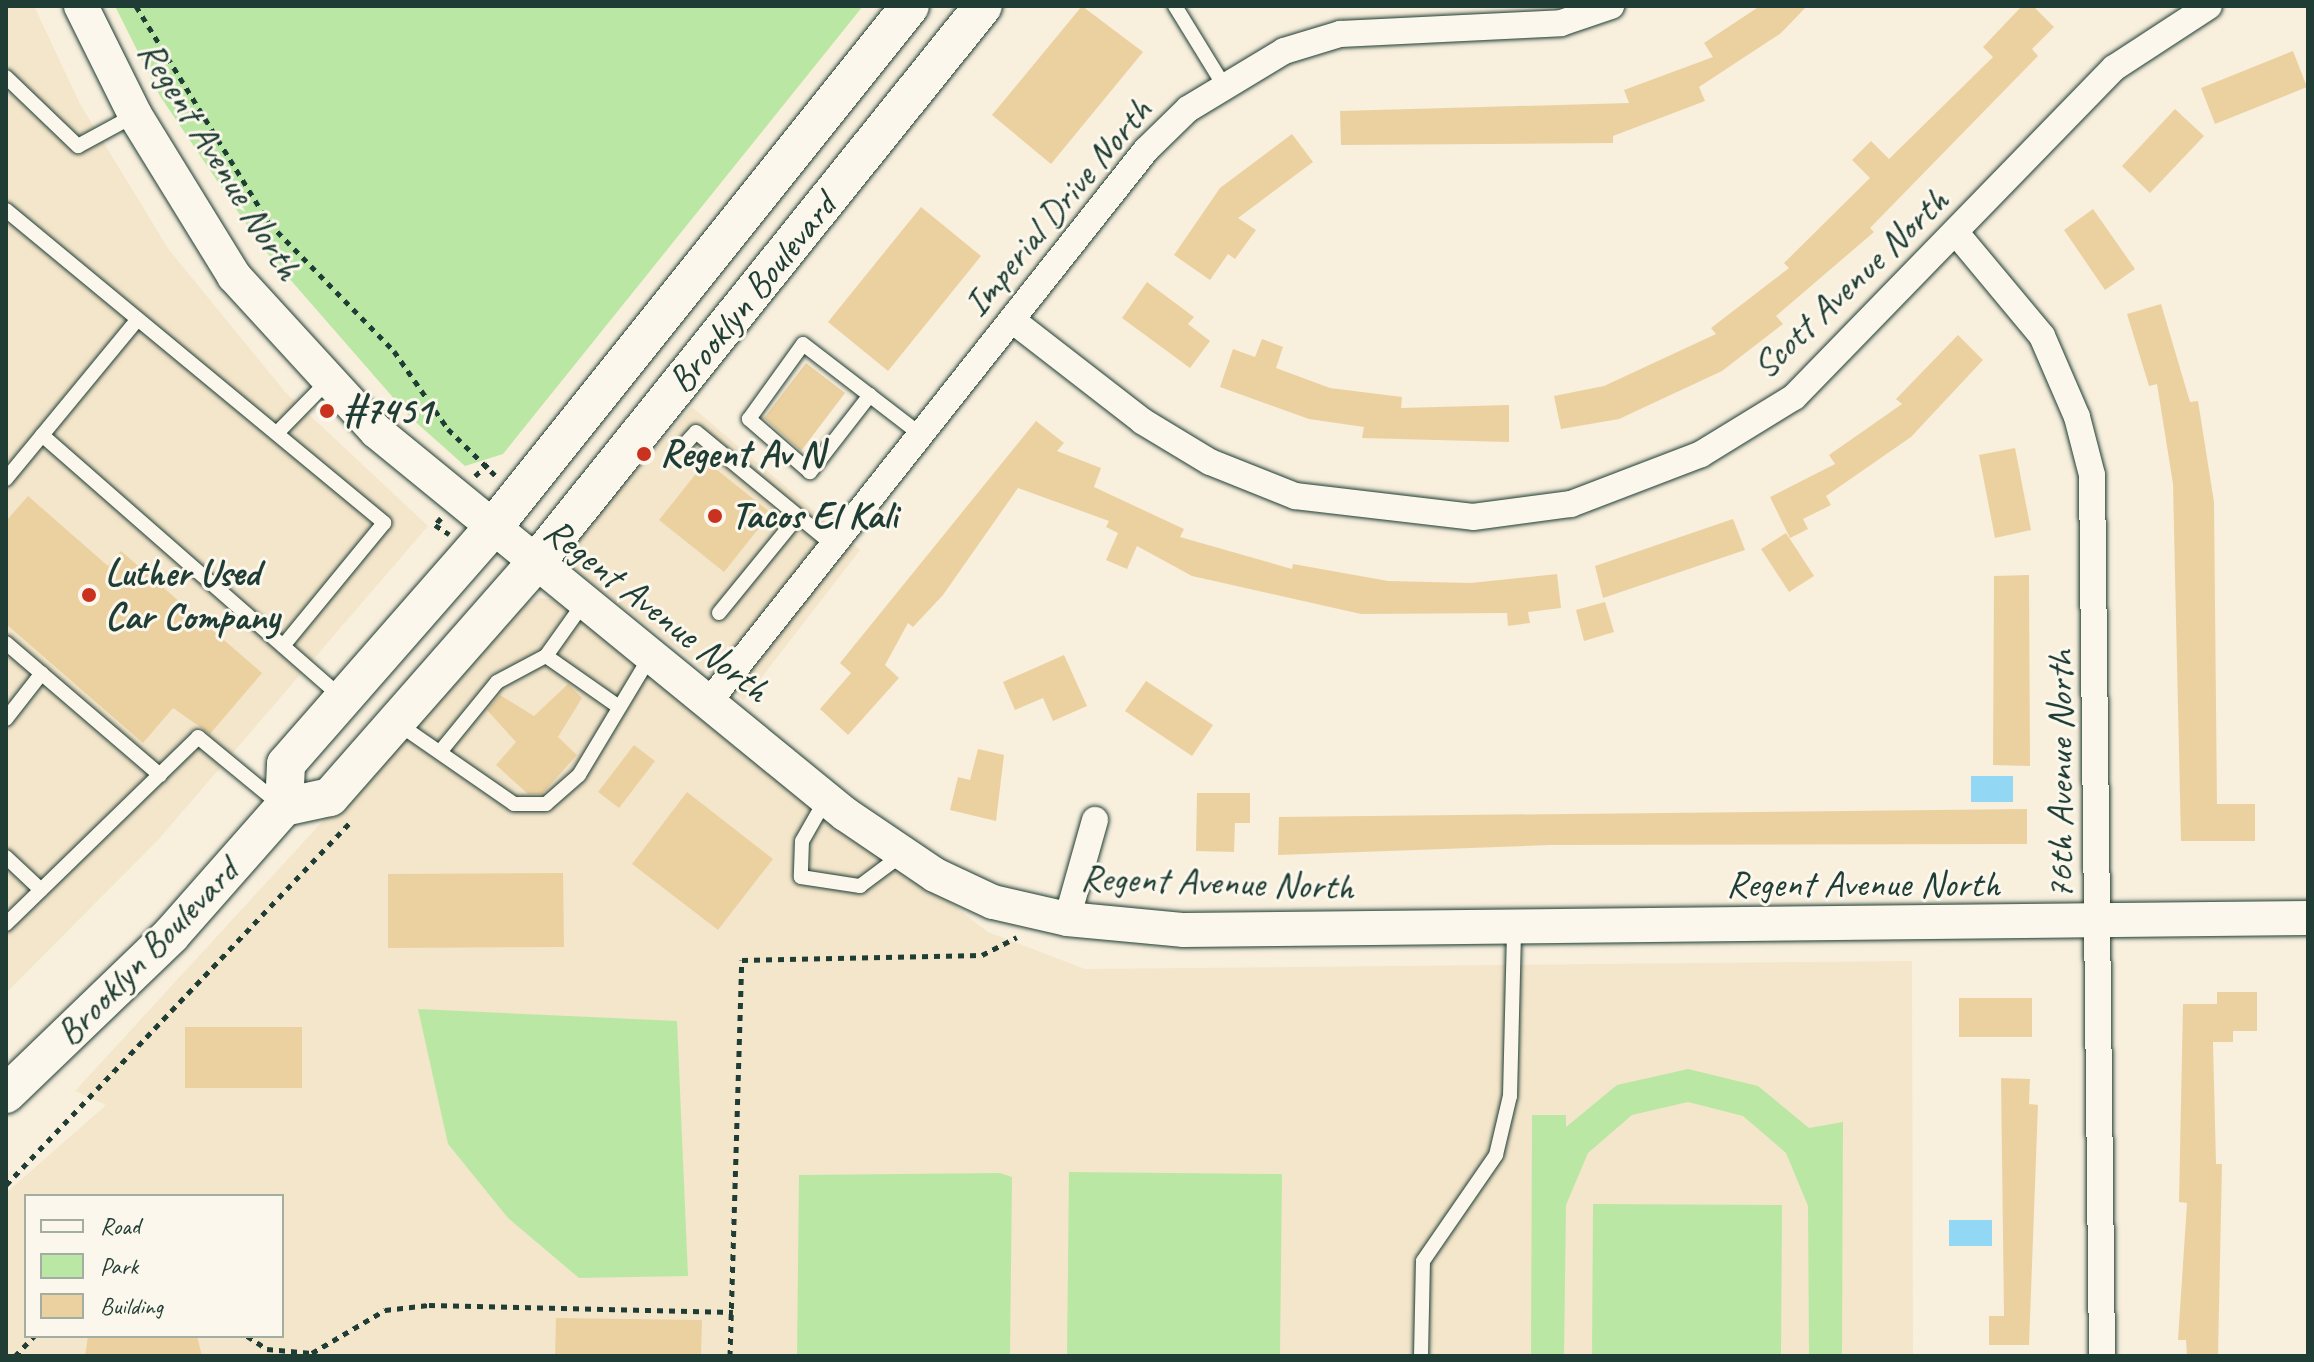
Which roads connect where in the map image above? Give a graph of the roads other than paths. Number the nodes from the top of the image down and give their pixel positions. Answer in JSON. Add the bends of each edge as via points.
{"nodes":[{"id":1,"x":81,"y":6,"type":"edge"},
{"id":2,"x":910,"y":6,"type":"edge"},
{"id":3,"x":983,"y":6,"type":"edge"},
{"id":4,"x":1174,"y":6,"type":"edge"},
{"id":5,"x":1611,"y":6,"type":"edge"},
{"id":6,"x":2209,"y":6,"type":"edge"},
{"id":7,"x":6,"y":77,"type":"edge"},
{"id":8,"x":1223,"y":84,"type":"junction"},
{"id":9,"x":135,"y":115,"type":"junction"},
{"id":10,"x":6,"y":210,"type":"edge"},
{"id":11,"x":1957,"y":234,"type":"junction"},
{"id":12,"x":138,"y":319,"type":"junction"},
{"id":13,"x":1012,"y":320,"type":"junction"},
{"id":14,"x":327,"y":382,"type":"junction"},
{"id":15,"x":870,"y":395,"type":"junction"},
{"id":16,"x":279,"y":431,"type":"junction"},
{"id":17,"x":42,"y":435,"type":"junction"},
{"id":18,"x":921,"y":435,"type":"junction"},
{"id":19,"x":687,"y":442,"type":"dead end"},
{"id":20,"x":6,"y":479,"type":"edge"},
{"id":21,"x":798,"y":516,"type":"junction"},
{"id":22,"x":490,"y":531,"type":"junction"},
{"id":23,"x":833,"y":545,"type":"junction"},
{"id":24,"x":533,"y":566,"type":"junction"},
{"id":25,"x":583,"y":604,"type":"junction"},
{"id":26,"x":719,"y":613,"type":"dead end"},
{"id":27,"x":6,"y":643,"type":"edge"},
{"id":28,"x":283,"y":646,"type":"junction"},
{"id":29,"x":546,"y":656,"type":"junction"},
{"id":30,"x":650,"y":657,"type":"junction"},
{"id":31,"x":42,"y":673,"type":"junction"},
{"id":32,"x":345,"y":700,"type":"junction"},
{"id":33,"x":708,"y":703,"type":"junction"},
{"id":34,"x":619,"y":707,"type":"junction"},
{"id":35,"x":6,"y":719,"type":"edge"},
{"id":36,"x":394,"y":720,"type":"junction"},
{"id":37,"x":440,"y":752,"type":"junction"},
{"id":38,"x":160,"y":775,"type":"junction"},
{"id":39,"x":826,"y":799,"type":"junction"},
{"id":40,"x":284,"y":807,"type":"junction"},
{"id":41,"x":1095,"y":820,"type":"dead end"},
{"id":42,"x":903,"y":854,"type":"junction"},
{"id":43,"x":6,"y":857,"type":"edge"},
{"id":44,"x":41,"y":890,"type":"junction"},
{"id":45,"x":1053,"y":917,"type":"junction"},
{"id":46,"x":2308,"y":918,"type":"edge"},
{"id":47,"x":6,"y":924,"type":"edge"},
{"id":48,"x":2099,"y":924,"type":"junction"},
{"id":49,"x":1514,"y":928,"type":"junction"},
{"id":50,"x":6,"y":1094,"type":"edge"},
{"id":51,"x":1421,"y":1356,"type":"edge"},
{"id":52,"x":2102,"y":1356,"type":"edge"}],
"edges":[{"from":1,"to":9,"type":"street","name":"Regent Avenue North"},
{"from":2,"to":22,"type":"main road","name":"Brooklyn Boulevard"},
{"from":3,"to":24,"type":"main road","name":"Brooklyn Boulevard"},
{"from":4,"to":8,"type":"lane"},
{"from":5,"to":8,"type":"street","name":"Imperial Drive North","via":[[1536,25],[1340,34],[1284,51]]},
{"from":6,"to":11,"type":"street","name":"Scott Avenue North","via":[[2114,68]]},
{"from":7,"to":9,"type":"lane","via":[[78,146]]},
{"from":8,"to":13,"type":"street","name":"Imperial Drive North","via":[[1146,150]]},
{"from":9,"to":14,"type":"street","name":"Regent Avenue North","via":[[234,276]]},
{"from":10,"to":12,"type":"lane"},
{"from":11,"to":13,"type":"street","name":"Scott Avenue North","via":[[1794,397],[1731,438],[1621,489],[1501,516],[1385,510],[1265,486],[1142,421]]},
{"from":11,"to":48,"type":"street","name":"76th Avenue North","via":[[2042,336],[2087,449],[2097,538]]},
{"from":12,"to":16,"type":"lane"},
{"from":12,"to":17,"type":"lane"},
{"from":13,"to":18,"type":"street","name":"Imperial Drive North"},
{"from":14,"to":16,"type":"lane"},
{"from":14,"to":22,"type":"street","name":"Regent Avenue North"},
{"from":15,"to":15,"type":"lane","via":[[810,472],[754,426],[749,411],[803,344]]},
{"from":15,"to":18,"type":"lane"},
{"from":16,"to":28,"type":"lane","via":[[384,523]]},
{"from":17,"to":20,"type":"lane"},
{"from":17,"to":28,"type":"lane"},
{"from":18,"to":23,"type":"street","name":"Imperial Drive North"},
{"from":19,"to":21,"type":"lane","via":[[696,432]]},
{"from":21,"to":23,"type":"lane"},
{"from":21,"to":26,"type":"lane"},
{"from":22,"to":24,"type":"street","name":"Regent Avenue North"},
{"from":22,"to":32,"type":"main road","name":"Brooklyn Boulevard"},
{"from":23,"to":33,"type":"street","name":"Imperial Drive North"},
{"from":24,"to":25,"type":"street","name":"Regent Avenue North"},
{"from":24,"to":36,"type":"main road","name":"Brooklyn Boulevard"},
{"from":25,"to":29,"type":"lane"},
{"from":25,"to":30,"type":"street","name":"Regent Avenue North"},
{"from":27,"to":31,"type":"lane"},
{"from":28,"to":32,"type":"lane"},
{"from":29,"to":34,"type":"lane"},
{"from":29,"to":37,"type":"lane","via":[[497,682]]},
{"from":30,"to":33,"type":"street","name":"Regent Avenue North"},
{"from":30,"to":34,"type":"lane"},
{"from":31,"to":35,"type":"lane"},
{"from":31,"to":38,"type":"lane"},
{"from":32,"to":40,"type":"main road","name":"Brooklyn Boulevard","via":[[286,764]]},
{"from":33,"to":39,"type":"street","name":"Regent Avenue North"},
{"from":34,"to":37,"type":"lane","via":[[579,775],[546,804],[514,804]]},
{"from":36,"to":37,"type":"lane"},
{"from":36,"to":40,"type":"main road","name":"Brooklyn Boulevard","via":[[330,797]]},
{"from":38,"to":40,"type":"lane","via":[[198,737]]},
{"from":38,"to":44,"type":"lane"},
{"from":39,"to":42,"type":"street","name":"Regent Avenue North"},
{"from":39,"to":42,"type":"lane","via":[[802,841],[801,877],[860,886]]},
{"from":40,"to":50,"type":"main road","name":"Brooklyn Boulevard","via":[[171,935]]},
{"from":41,"to":45,"type":"street"},
{"from":42,"to":45,"type":"street","name":"Regent Avenue North","via":[[963,889]]},
{"from":43,"to":44,"type":"lane"},
{"from":44,"to":47,"type":"lane"},
{"from":45,"to":49,"type":"street","name":"Regent Avenue North","via":[[1184,930]]},
{"from":46,"to":48,"type":"street","name":"Regent Avenue North"},
{"from":48,"to":49,"type":"street","name":"Regent Avenue North"},
{"from":48,"to":52,"type":"street","name":"76th Avenue North"},
{"from":49,"to":51,"type":"lane","via":[[1510,1096],[1496,1155],[1423,1261]]}]}
